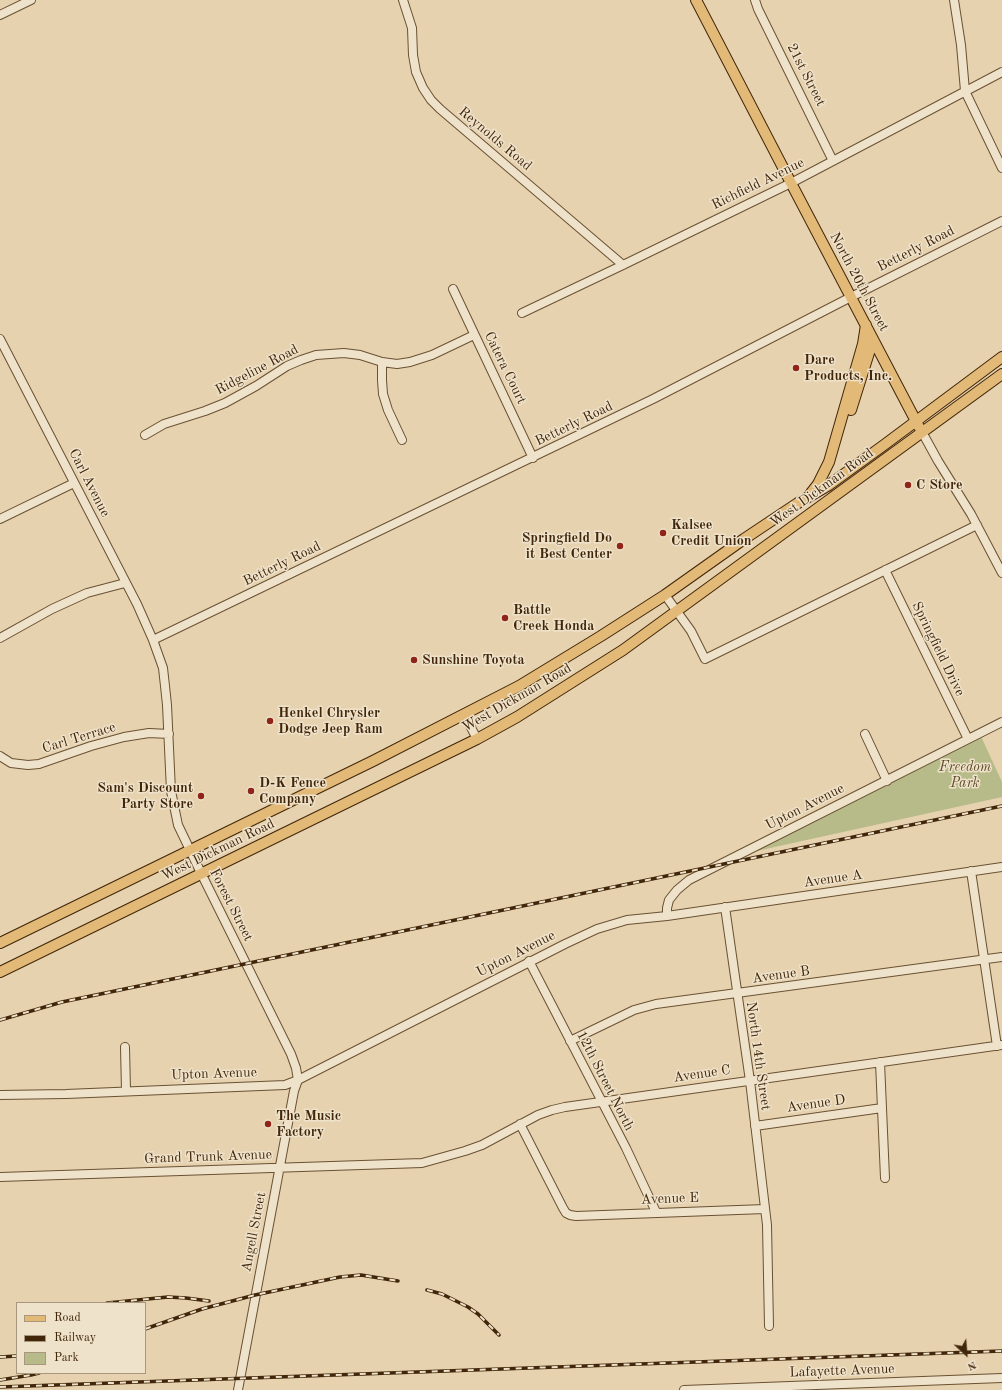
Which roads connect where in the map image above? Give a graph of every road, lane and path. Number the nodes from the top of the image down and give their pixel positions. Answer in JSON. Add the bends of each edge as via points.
{"nodes":[{"id":1,"x":403,"y":0,"type":"edge"},
{"id":2,"x":696,"y":0,"type":"edge"},
{"id":3,"x":755,"y":0,"type":"edge"},
{"id":4,"x":954,"y":0,"type":"edge"},
{"id":5,"x":25,"y":1,"type":"edge"},
{"id":6,"x":13,"y":4,"type":"edge"},
{"id":7,"x":0,"y":15,"type":"edge"},
{"id":8,"x":1002,"y":72,"type":"edge"},
{"id":9,"x":965,"y":91,"type":"junction"},
{"id":10,"x":833,"y":161,"type":"junction"},
{"id":11,"x":1002,"y":168,"type":"edge"},
{"id":12,"x":791,"y":183,"type":"junction"},
{"id":13,"x":1002,"y":221,"type":"edge"},
{"id":14,"x":623,"y":265,"type":"junction"},
{"id":15,"x":453,"y":289,"type":"dead end"},
{"id":16,"x":851,"y":297,"type":"junction"},
{"id":17,"x":522,"y":312,"type":"dead end"},
{"id":18,"x":866,"y":325,"type":"junction"},
{"id":19,"x":474,"y":335,"type":"junction"},
{"id":20,"x":0,"y":339,"type":"edge"},
{"id":21,"x":874,"y":340,"type":"junction"},
{"id":22,"x":1002,"y":357,"type":"edge"},
{"id":23,"x":382,"y":362,"type":"junction"},
{"id":24,"x":1002,"y":374,"type":"edge"},
{"id":25,"x":916,"y":421,"type":"junction"},
{"id":26,"x":922,"y":432,"type":"junction"},
{"id":27,"x":145,"y":435,"type":"dead end"},
{"id":28,"x":402,"y":440,"type":"dead end"},
{"id":29,"x":533,"y":458,"type":"junction"},
{"id":30,"x":74,"y":483,"type":"junction"},
{"id":31,"x":829,"y":485,"type":"junction"},
{"id":32,"x":807,"y":498,"type":"junction"},
{"id":33,"x":821,"y":507,"type":"junction"},
{"id":34,"x":0,"y":519,"type":"edge"},
{"id":35,"x":977,"y":525,"type":"junction"},
{"id":36,"x":885,"y":570,"type":"junction"},
{"id":37,"x":1002,"y":573,"type":"edge"},
{"id":38,"x":125,"y":583,"type":"junction"},
{"id":39,"x":665,"y":595,"type":"junction"},
{"id":40,"x":676,"y":612,"type":"junction"},
{"id":41,"x":0,"y":638,"type":"edge"},
{"id":42,"x":153,"y":640,"type":"junction"},
{"id":43,"x":464,"y":714,"type":"junction"},
{"id":44,"x":1002,"y":722,"type":"edge"},
{"id":45,"x":169,"y":734,"type":"junction"},
{"id":46,"x":865,"y":734,"type":"dead end"},
{"id":47,"x":477,"y":739,"type":"junction"},
{"id":48,"x":968,"y":740,"type":"junction"},
{"id":49,"x":0,"y":756,"type":"edge"},
{"id":50,"x":887,"y":781,"type":"junction"},
{"id":51,"x":190,"y":851,"type":"junction"},
{"id":52,"x":1002,"y":867,"type":"edge"},
{"id":53,"x":972,"y":871,"type":"junction"},
{"id":54,"x":200,"y":873,"type":"junction"},
{"id":55,"x":725,"y":907,"type":"junction"},
{"id":56,"x":667,"y":916,"type":"junction"},
{"id":57,"x":0,"y":943,"type":"edge"},
{"id":58,"x":1002,"y":957,"type":"edge"},
{"id":59,"x":985,"y":959,"type":"junction"},
{"id":60,"x":530,"y":962,"type":"junction"},
{"id":61,"x":0,"y":972,"type":"edge"},
{"id":62,"x":737,"y":994,"type":"junction"},
{"id":63,"x":570,"y":1041,"type":"junction"},
{"id":64,"x":999,"y":1046,"type":"edge"},
{"id":65,"x":125,"y":1047,"type":"dead end"},
{"id":66,"x":880,"y":1062,"type":"junction"},
{"id":67,"x":298,"y":1080,"type":"junction"},
{"id":68,"x":750,"y":1081,"type":"junction"},
{"id":69,"x":126,"y":1091,"type":"junction"},
{"id":70,"x":0,"y":1095,"type":"edge"},
{"id":71,"x":601,"y":1101,"type":"junction"},
{"id":72,"x":882,"y":1108,"type":"junction"},
{"id":73,"x":520,"y":1124,"type":"junction"},
{"id":74,"x":754,"y":1126,"type":"junction"},
{"id":75,"x":416,"y":1163,"type":"joint"},
{"id":76,"x":279,"y":1168,"type":"junction"},
{"id":77,"x":0,"y":1177,"type":"edge"},
{"id":78,"x":885,"y":1178,"type":"dead end"},
{"id":79,"x":765,"y":1209,"type":"junction"},
{"id":80,"x":656,"y":1212,"type":"junction"},
{"id":81,"x":769,"y":1326,"type":"dead end"},
{"id":82,"x":1002,"y":1378,"type":"edge"},
{"id":83,"x":915,"y":1381,"type":"junction"},
{"id":84,"x":773,"y":1388,"type":"edge"},
{"id":85,"x":816,"y":1388,"type":"edge"},
{"id":86,"x":238,"y":1390,"type":"edge"},
{"id":87,"x":684,"y":1390,"type":"edge"},
{"id":88,"x":919,"y":1390,"type":"edge"}],
"edges":[{"from":1,"to":14,"type":"street","name":"Reynolds Road","via":[[412,28],[416,72],[431,100]]},
{"from":2,"to":12,"type":"main road","name":"North 20th Street"},
{"from":3,"to":10,"type":"street","name":"21st Street"},
{"from":4,"to":9,"type":"street"},
{"from":5,"to":6,"type":"street"},
{"from":6,"to":7,"type":"street"},
{"from":8,"to":9,"type":"street","name":"Richfield Avenue"},
{"from":9,"to":10,"type":"street","name":"Richfield Avenue"},
{"from":9,"to":11,"type":"street"},
{"from":10,"to":12,"type":"street","name":"Richfield Avenue"},
{"from":12,"to":14,"type":"street","name":"Richfield Avenue"},
{"from":12,"to":16,"type":"main road","name":"North 20th Street"},
{"from":13,"to":16,"type":"street","name":"Betterly Road"},
{"from":14,"to":17,"type":"street","name":"Richfield Avenue"},
{"from":15,"to":19,"type":"street","name":"Catera Court"},
{"from":16,"to":18,"type":"main road","name":"North 20th Street"},
{"from":16,"to":29,"type":"street","name":"Betterly Road"},
{"from":18,"to":21,"type":"main road","name":"North 20th Street"},
{"from":18,"to":32,"type":"main road","via":[[863,344],[829,462],[818,484]]},
{"from":19,"to":23,"type":"street","name":"Ridgeline Road","via":[[422,359],[397,364]]},
{"from":19,"to":29,"type":"street","name":"Catera Court"},
{"from":20,"to":30,"type":"street","name":"Carl Avenue"},
{"from":21,"to":25,"type":"main road","name":"North 20th Street"},
{"from":21,"to":31,"type":"main road","via":[[839,446]]},
{"from":22,"to":25,"type":"main road","name":"West Dickman Road"},
{"from":23,"to":27,"type":"street","name":"Ridgeline Road","via":[[344,353],[316,355],[287,366],[225,403],[164,424]]},
{"from":23,"to":28,"type":"street","via":[[383,394]]},
{"from":24,"to":26,"type":"main road","name":"West Dickman Road"},
{"from":25,"to":26,"type":"main road","name":"North 20th Street"},
{"from":25,"to":31,"type":"main road","name":"West Dickman Road"},
{"from":26,"to":33,"type":"main road","name":"West Dickman Road"},
{"from":26,"to":35,"type":"street","name":"North 20th Street"},
{"from":29,"to":42,"type":"street","name":"Betterly Road"},
{"from":30,"to":34,"type":"street"},
{"from":30,"to":38,"type":"street","name":"Carl Avenue"},
{"from":31,"to":32,"type":"main road","name":"West Dickman Road"},
{"from":31,"to":33,"type":"main road"},
{"from":32,"to":39,"type":"main road","name":"West Dickman Road"},
{"from":33,"to":40,"type":"main road","name":"West Dickman Road"},
{"from":35,"to":36,"type":"street"},
{"from":35,"to":37,"type":"street","name":"North 20th Street"},
{"from":36,"to":40,"type":"street","via":[[705,659],[691,631]]},
{"from":36,"to":48,"type":"street","name":"Springfield Drive"},
{"from":38,"to":41,"type":"street","via":[[87,593]]},
{"from":38,"to":42,"type":"street","name":"Carl Avenue"},
{"from":39,"to":40,"type":"street"},
{"from":39,"to":43,"type":"main road","name":"West Dickman Road","via":[[530,679]]},
{"from":40,"to":47,"type":"main road","name":"West Dickman Road","via":[[555,694]]},
{"from":42,"to":45,"type":"street","name":"Forest Street","via":[[162,668]]},
{"from":43,"to":47,"type":"street"},
{"from":43,"to":51,"type":"main road","name":"West Dickman Road"},
{"from":44,"to":48,"type":"street","name":"Upton Avenue"},
{"from":45,"to":49,"type":"street","name":"Carl Terrace","via":[[149,733],[124,737],[39,764],[11,763]]},
{"from":45,"to":51,"type":"street","name":"Forest Street","via":[[172,798],[178,825]]},
{"from":46,"to":50,"type":"street"},
{"from":47,"to":54,"type":"main road","name":"West Dickman Road"},
{"from":48,"to":50,"type":"street","name":"Upton Avenue"},
{"from":50,"to":56,"type":"street","name":"Upton Avenue","via":[[689,880],[669,900]]},
{"from":51,"to":54,"type":"street","name":"Forest Street"},
{"from":51,"to":57,"type":"main road","name":"West Dickman Road"},
{"from":52,"to":53,"type":"street","name":"Avenue A"},
{"from":53,"to":55,"type":"street","name":"Avenue A"},
{"from":53,"to":59,"type":"street"},
{"from":54,"to":61,"type":"main road","name":"West Dickman Road"},
{"from":54,"to":67,"type":"street","name":"Forest Street","via":[[291,1054]]},
{"from":55,"to":56,"type":"street","name":"Avenue A"},
{"from":55,"to":62,"type":"street","name":"North 14th Street"},
{"from":56,"to":60,"type":"street","name":"Upton Avenue","via":[[627,920],[597,930]]},
{"from":58,"to":59,"type":"street","name":"Avenue B"},
{"from":59,"to":62,"type":"street","name":"Avenue B"},
{"from":59,"to":64,"type":"street"},
{"from":60,"to":63,"type":"street","name":"12th Street North"},
{"from":60,"to":67,"type":"street","name":"Upton Avenue"},
{"from":62,"to":63,"type":"street","name":"Avenue B","via":[[656,1004],[634,1010]]},
{"from":62,"to":68,"type":"street","name":"North 14th Street"},
{"from":63,"to":71,"type":"street","name":"12th Street North"},
{"from":64,"to":66,"type":"street","name":"Avenue C"},
{"from":65,"to":69,"type":"street"},
{"from":66,"to":68,"type":"street","name":"Avenue C"},
{"from":66,"to":72,"type":"street"},
{"from":67,"to":69,"type":"street","name":"Upton Avenue","via":[[285,1085]]},
{"from":67,"to":76,"type":"street","name":"Angell Street"},
{"from":68,"to":71,"type":"street","name":"Avenue C"},
{"from":68,"to":74,"type":"street","name":"North 14th Street"},
{"from":69,"to":70,"type":"street","name":"Upton Avenue"},
{"from":71,"to":73,"type":"street","name":"Avenue C","via":[[552,1110]]},
{"from":71,"to":80,"type":"street","name":"12th Street North"},
{"from":72,"to":74,"type":"street","name":"Avenue D"},
{"from":72,"to":78,"type":"street"},
{"from":73,"to":75,"type":"street","name":"Avenue C","via":[[482,1145]]},
{"from":73,"to":80,"type":"street","name":"Avenue E","via":[[566,1213],[576,1216]]},
{"from":74,"to":79,"type":"street","name":"North 14th Street"},
{"from":75,"to":76,"type":"street","name":"Grand Trunk Avenue"},
{"from":76,"to":77,"type":"street","name":"Grand Trunk Avenue"},
{"from":76,"to":86,"type":"street","name":"Angell Street"},
{"from":79,"to":80,"type":"street","name":"Avenue E"},
{"from":79,"to":81,"type":"street","name":"North 14th Street"},
{"from":82,"to":83,"type":"street","name":"Lafayette Avenue"},
{"from":83,"to":85,"type":"street","name":"Lafayette Avenue"},
{"from":83,"to":88,"type":"street"},
{"from":84,"to":85,"type":"street","name":"Lafayette Avenue"},
{"from":84,"to":87,"type":"street","name":"Lafayette Avenue"}]}
